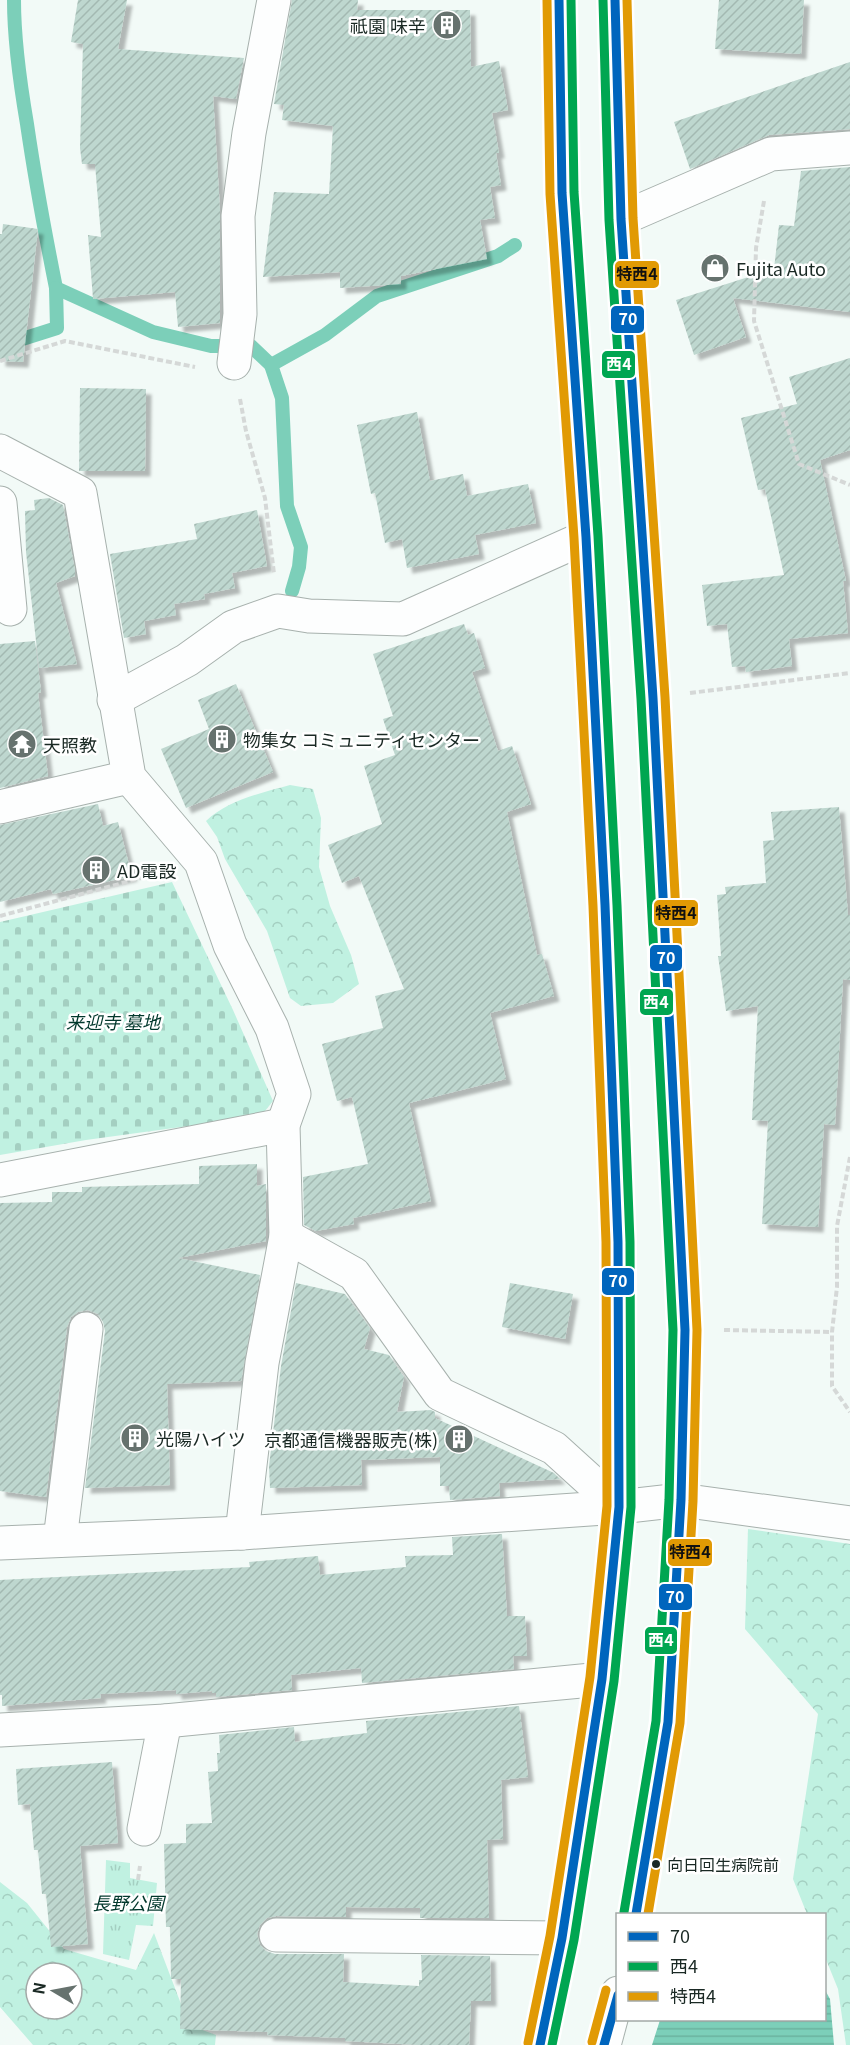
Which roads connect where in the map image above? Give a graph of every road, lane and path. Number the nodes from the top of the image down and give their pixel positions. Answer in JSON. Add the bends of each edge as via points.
{"nodes":[{"id":1,"x":274,"y":0,"type":"edge"},
{"id":2,"x":559,"y":0,"type":"edge"},
{"id":3,"x":615,"y":0,"type":"edge"},
{"id":4,"x":850,"y":148,"type":"edge"},
{"id":5,"x":771,"y":154,"type":"junction"},
{"id":6,"x":621,"y":219,"type":"junction"},
{"id":7,"x":0,"y":361,"type":"edge"},
{"id":8,"x":234,"y":363,"type":"junction"},
{"id":9,"x":0,"y":451,"type":"edge"},
{"id":10,"x":850,"y":485,"type":"edge"},
{"id":11,"x":0,"y":503,"type":"edge"},
{"id":12,"x":586,"y":537,"type":"junction"},
{"id":13,"x":10,"y":609,"type":"dead end"},
{"id":14,"x":278,"y":611,"type":"junction"},
{"id":15,"x":850,"y":673,"type":"edge"},
{"id":16,"x":653,"y":698,"type":"junction"},
{"id":17,"x":114,"y":700,"type":"junction"},
{"id":18,"x":129,"y":777,"type":"junction"},
{"id":19,"x":0,"y":807,"type":"edge"},
{"id":20,"x":201,"y":862,"type":"junction"},
{"id":21,"x":0,"y":916,"type":"edge"},
{"id":22,"x":283,"y":1125,"type":"junction"},
{"id":23,"x":850,"y":1157,"type":"edge"},
{"id":24,"x":0,"y":1180,"type":"edge"},
{"id":25,"x":286,"y":1236,"type":"junction"},
{"id":26,"x":86,"y":1329,"type":"dead end"},
{"id":27,"x":685,"y":1330,"type":"junction"},
{"id":28,"x":832,"y":1332,"type":"junction"},
{"id":29,"x":850,"y":1412,"type":"edge"},
{"id":30,"x":681,"y":1500,"type":"junction"},
{"id":31,"x":619,"y":1507,"type":"junction"},
{"id":32,"x":850,"y":1523,"type":"edge"},
{"id":33,"x":242,"y":1533,"type":"junction"},
{"id":34,"x":60,"y":1540,"type":"junction"},
{"id":35,"x":0,"y":1543,"type":"edge"},
{"id":36,"x":602,"y":1679,"type":"junction"},
{"id":37,"x":165,"y":1721,"type":"junction"},
{"id":38,"x":0,"y":1730,"type":"edge"},
{"id":39,"x":144,"y":1829,"type":"dead end"},
{"id":40,"x":636,"y":1913,"type":"edge"},
{"id":41,"x":276,"y":1935,"type":"dead end"},
{"id":42,"x":562,"y":1938,"type":"junction"},
{"id":43,"x":616,"y":2000,"type":"edge"},
{"id":44,"x":540,"y":2045,"type":"edge"},
{"id":45,"x":604,"y":2045,"type":"edge"}],
"edges":[{"from":1,"to":8,"type":"street","via":[[238,216],[240,314]]},
{"from":2,"to":12,"type":"street","via":[[562,193]]},
{"from":3,"to":6,"type":"street"},
{"from":4,"to":5,"type":"street"},
{"from":5,"to":6,"type":"street"},
{"from":5,"to":10,"type":"path","via":[[756,248],[754,321],[799,464]]},
{"from":6,"to":16,"type":"street"},
{"from":7,"to":8,"type":"path","via":[[65,341],[201,368]]},
{"from":8,"to":14,"type":"path","via":[[246,431],[265,498]]},
{"from":9,"to":17,"type":"street","via":[[80,493]]},
{"from":11,"to":13,"type":"street"},
{"from":12,"to":14,"type":"street","via":[[403,619],[309,616]]},
{"from":12,"to":31,"type":"street","via":[[606,905],[618,1231]]},
{"from":14,"to":17,"type":"street","via":[[233,627],[187,660]]},
{"from":15,"to":16,"type":"path"},
{"from":16,"to":27,"type":"street"},
{"from":17,"to":18,"type":"street"},
{"from":18,"to":19,"type":"street"},
{"from":18,"to":20,"type":"street"},
{"from":20,"to":21,"type":"path"},
{"from":20,"to":22,"type":"street","via":[[230,945],[272,1029],[294,1094]]},
{"from":22,"to":24,"type":"street"},
{"from":22,"to":25,"type":"street"},
{"from":23,"to":28,"type":"path","via":[[837,1226]]},
{"from":25,"to":31,"type":"street","via":[[354,1274],[440,1394],[554,1448]]},
{"from":25,"to":33,"type":"street","via":[[262,1363]]},
{"from":26,"to":34,"type":"street"},
{"from":27,"to":28,"type":"path"},
{"from":27,"to":30,"type":"street"},
{"from":28,"to":29,"type":"path","via":[[832,1386]]},
{"from":30,"to":31,"type":"street"},
{"from":30,"to":32,"type":"street"},
{"from":30,"to":40,"type":"street","via":[[668,1722]]},
{"from":31,"to":33,"type":"street"},
{"from":31,"to":36,"type":"street"},
{"from":33,"to":34,"type":"street"},
{"from":34,"to":35,"type":"street"},
{"from":36,"to":37,"type":"street"},
{"from":36,"to":42,"type":"street"},
{"from":37,"to":38,"type":"street"},
{"from":37,"to":39,"type":"street"},
{"from":41,"to":42,"type":"street"},
{"from":42,"to":44,"type":"street"},
{"from":43,"to":45,"type":"street"}]}
